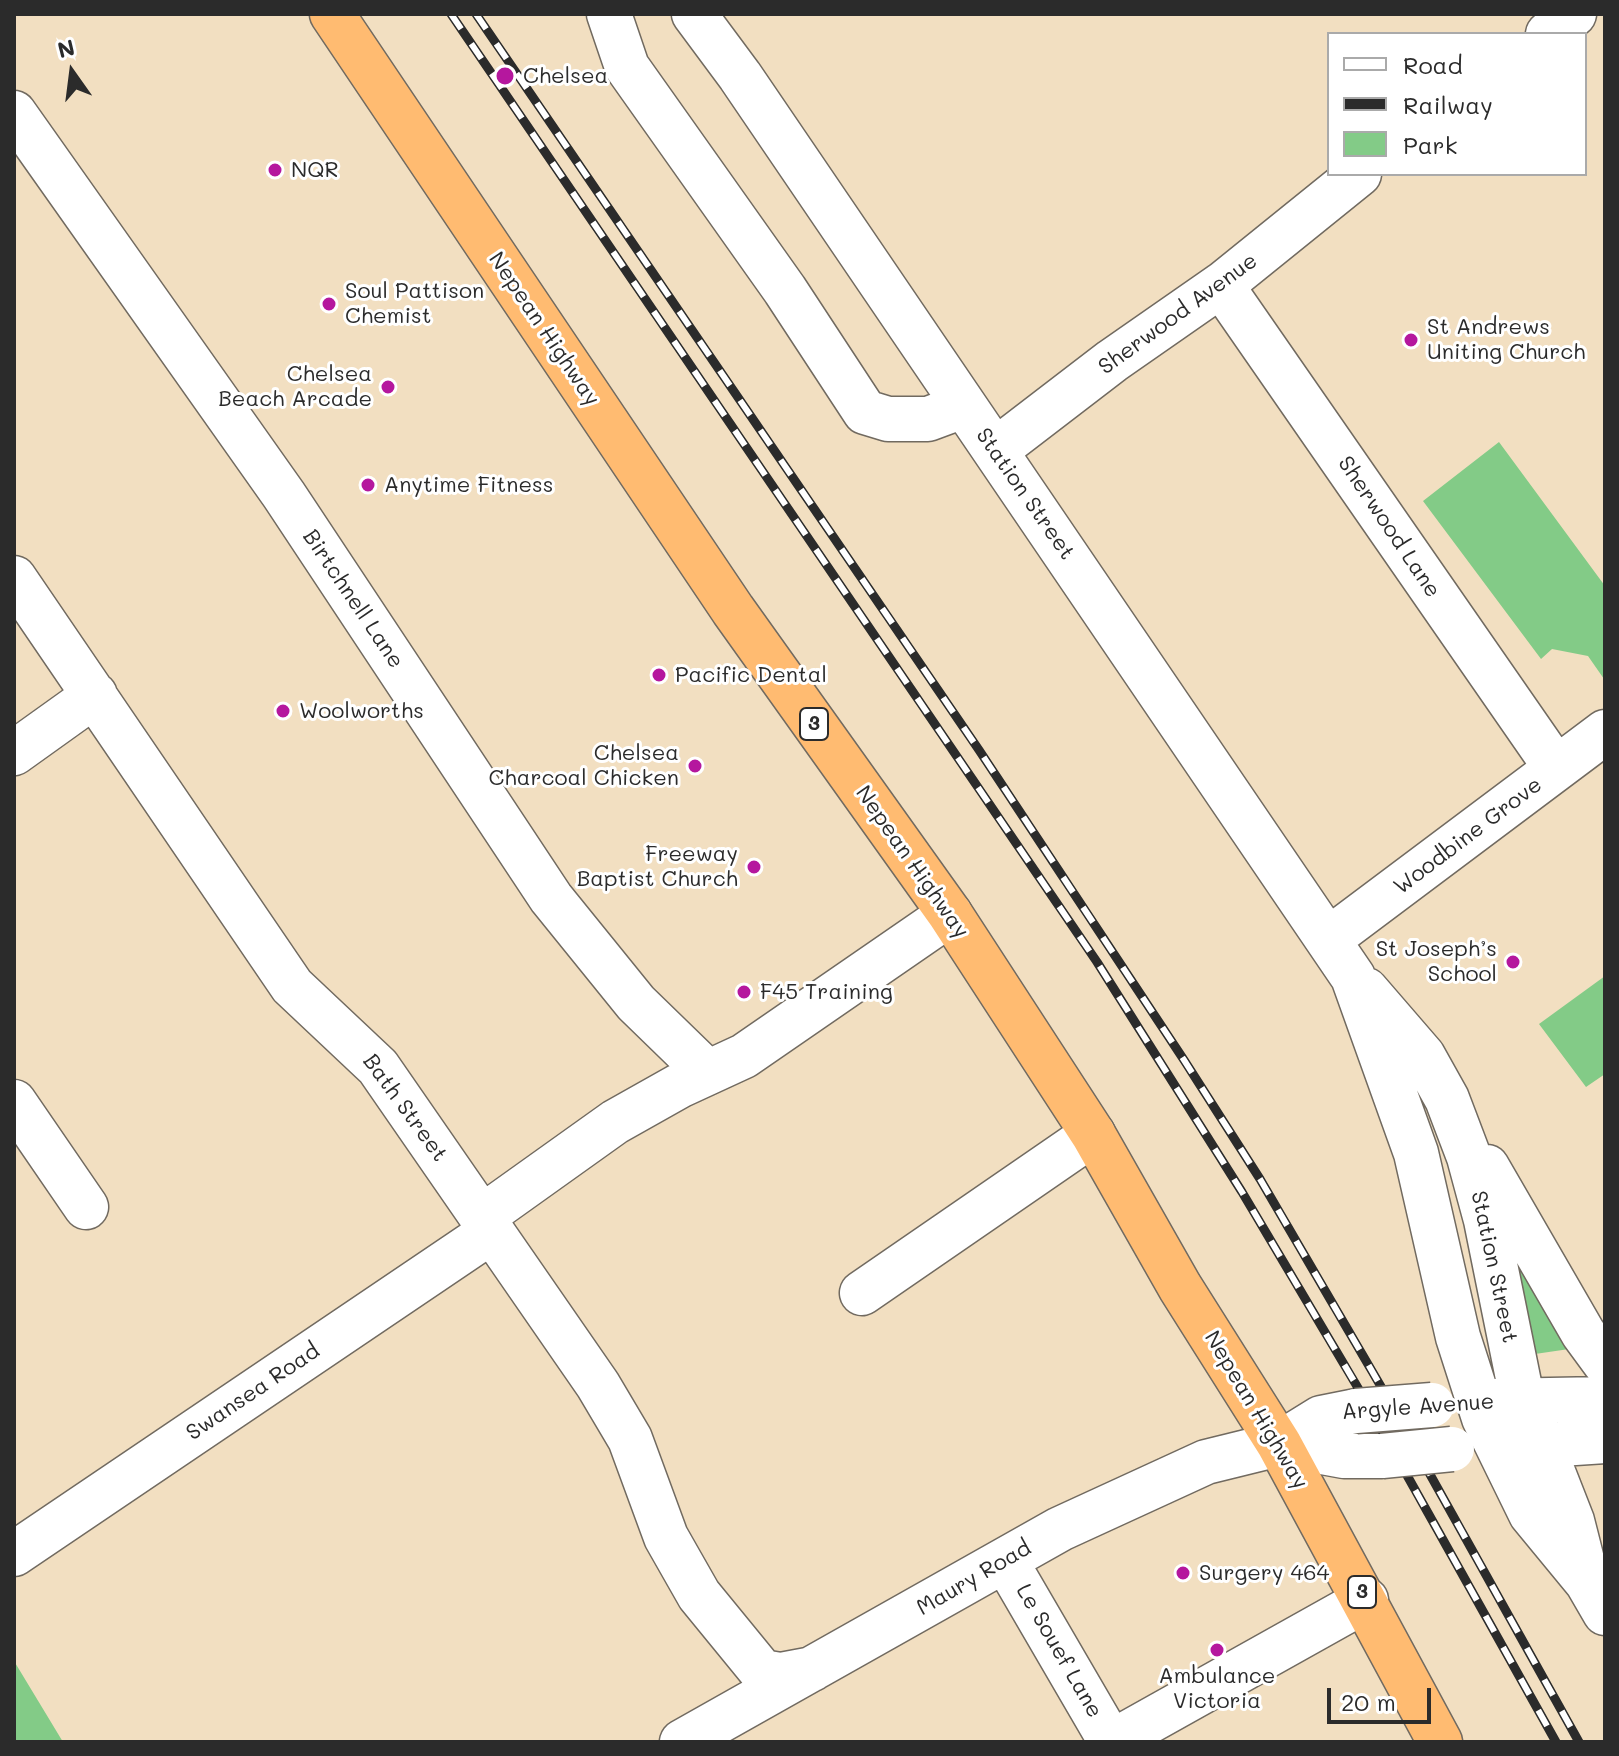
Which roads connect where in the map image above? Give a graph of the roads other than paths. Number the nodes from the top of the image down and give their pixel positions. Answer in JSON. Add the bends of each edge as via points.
{"nodes":[{"id":1,"x":332,"y":14,"type":"edge"},
{"id":2,"x":609,"y":14,"type":"edge"},
{"id":3,"x":694,"y":14,"type":"edge"},
{"id":4,"x":1574,"y":14,"type":"edge"},
{"id":5,"x":1551,"y":32,"type":"edge"},
{"id":6,"x":14,"y":113,"type":"edge"},
{"id":7,"x":1357,"y":176,"type":"edge"},
{"id":8,"x":1221,"y":285,"type":"junction"},
{"id":9,"x":963,"y":406,"type":"junction"},
{"id":10,"x":996,"y":450,"type":"junction"},
{"id":11,"x":14,"y":578,"type":"edge"},
{"id":12,"x":95,"y":695,"type":"junction"},
{"id":13,"x":1605,"y":732,"type":"edge"},
{"id":14,"x":14,"y":753,"type":"edge"},
{"id":15,"x":1556,"y":768,"type":"junction"},
{"id":16,"x":950,"y":914,"type":"junction"},
{"id":17,"x":1329,"y":939,"type":"junction"},
{"id":18,"x":1353,"y":977,"type":"junction"},
{"id":19,"x":707,"y":1072,"type":"junction"},
{"id":20,"x":1447,"y":1099,"type":"junction"},
{"id":21,"x":14,"y":1102,"type":"edge"},
{"id":22,"x":1093,"y":1134,"type":"junction"},
{"id":23,"x":86,"y":1207,"type":"dead end"},
{"id":24,"x":487,"y":1224,"type":"junction"},
{"id":25,"x":862,"y":1293,"type":"dead end"},
{"id":26,"x":1605,"y":1363,"type":"edge"},
{"id":27,"x":1605,"y":1399,"type":"edge"},
{"id":28,"x":1523,"y":1400,"type":"junction"},
{"id":29,"x":1478,"y":1402,"type":"junction"},
{"id":30,"x":1605,"y":1441,"type":"edge"},
{"id":31,"x":1279,"y":1444,"type":"junction"},
{"id":32,"x":1496,"y":1447,"type":"junction"},
{"id":33,"x":1540,"y":1447,"type":"junction"},
{"id":34,"x":14,"y":1554,"type":"edge"},
{"id":35,"x":1005,"y":1560,"type":"junction"},
{"id":36,"x":694,"y":1589,"type":"junction"},
{"id":37,"x":1596,"y":1598,"type":"edge"},
{"id":38,"x":1366,"y":1600,"type":"junction"},
{"id":39,"x":812,"y":1669,"type":"junction"},
{"id":40,"x":761,"y":1698,"type":"junction"},
{"id":41,"x":682,"y":1742,"type":"edge"},
{"id":42,"x":1112,"y":1742,"type":"edge"},
{"id":43,"x":1440,"y":1742,"type":"edge"}],
"edges":[{"from":1,"to":16,"type":"highway","name":"Nepean Highway","number":"3","via":[[733,610]]},
{"from":2,"to":9,"type":"street","via":[[627,67],[865,412],[888,419],[928,419]]},
{"from":3,"to":9,"type":"street","name":"Station Street"},
{"from":4,"to":5,"type":"street"},
{"from":6,"to":19,"type":"street","name":"Birtchnell Lane","via":[[284,495],[551,898],[636,1003]]},
{"from":7,"to":8,"type":"street","name":"Sherwood Avenue"},
{"from":8,"to":10,"type":"street","name":"Sherwood Avenue"},
{"from":8,"to":15,"type":"street","name":"Sherwood Lane"},
{"from":9,"to":10,"type":"street","name":"Station Street"},
{"from":10,"to":17,"type":"street","name":"Station Street"},
{"from":11,"to":12,"type":"street","name":"Bath Street"},
{"from":12,"to":14,"type":"street"},
{"from":12,"to":24,"type":"street","name":"Bath Street","via":[[292,986],[370,1057]]},
{"from":13,"to":15,"type":"street","name":"Woodbine Grove"},
{"from":15,"to":17,"type":"street","name":"Woodbine Grove"},
{"from":16,"to":19,"type":"street","name":"Swansea Road","via":[[744,1056]]},
{"from":16,"to":22,"type":"highway","name":"Nepean Highway","number":"3"},
{"from":17,"to":18,"type":"street","name":"Station Street"},
{"from":18,"to":20,"type":"street","name":"Station Street","via":[[1412,1041]]},
{"from":18,"to":29,"type":"street","name":"Station Street","via":[[1416,1153]]},
{"from":19,"to":24,"type":"street","name":"Swansea Road","via":[[615,1122]]},
{"from":20,"to":26,"type":"street"},
{"from":20,"to":28,"type":"street","name":"Station Street","via":[[1480,1195]]},
{"from":21,"to":23,"type":"street"},
{"from":22,"to":25,"type":"street"},
{"from":22,"to":31,"type":"highway","name":"Nepean Highway","number":"3","via":[[1180,1287]]},
{"from":24,"to":34,"type":"street","name":"Swansea Road"},
{"from":24,"to":36,"type":"street","name":"Bath Street","via":[[616,1413],[666,1537]]},
{"from":27,"to":28,"type":"street","name":"Argyle Avenue"},
{"from":28,"to":29,"type":"street","name":"Argyle Avenue"},
{"from":28,"to":33,"type":"street","name":"Station Street"},
{"from":29,"to":31,"type":"street","name":"Argyle Avenue","bridge":true,"via":[[1321,1418]]},
{"from":29,"to":32,"type":"street","name":"Station Street"},
{"from":30,"to":33,"type":"street","name":"Argyle Avenue"},
{"from":31,"to":32,"type":"street","name":"Argyle Avenue","bridge":true,"via":[[1344,1456]]},
{"from":31,"to":35,"type":"street","name":"Maury Road","via":[[1222,1456],[1159,1481]]},
{"from":31,"to":38,"type":"highway","name":"Nepean Highway","number":"3"},
{"from":32,"to":33,"type":"street","name":"Argyle Avenue"},
{"from":32,"to":37,"type":"street","name":"Station Street","via":[[1531,1514]]},
{"from":33,"to":37,"type":"street","name":"Station Street","via":[[1572,1521]]},
{"from":35,"to":39,"type":"street","name":"Maury Road"},
{"from":35,"to":42,"type":"street","name":"Le Souef Lane"},
{"from":36,"to":39,"type":"street","name":"Bath Street","via":[[762,1672],[780,1675]]},
{"from":36,"to":40,"type":"street","name":"Bath Street","via":[[732,1682]]},
{"from":38,"to":42,"type":"street"},
{"from":38,"to":43,"type":"highway","name":"Nepean Highway","number":"3"},
{"from":39,"to":40,"type":"street","name":"Maury Road"},
{"from":40,"to":41,"type":"street","name":"Maury Road"}]}
